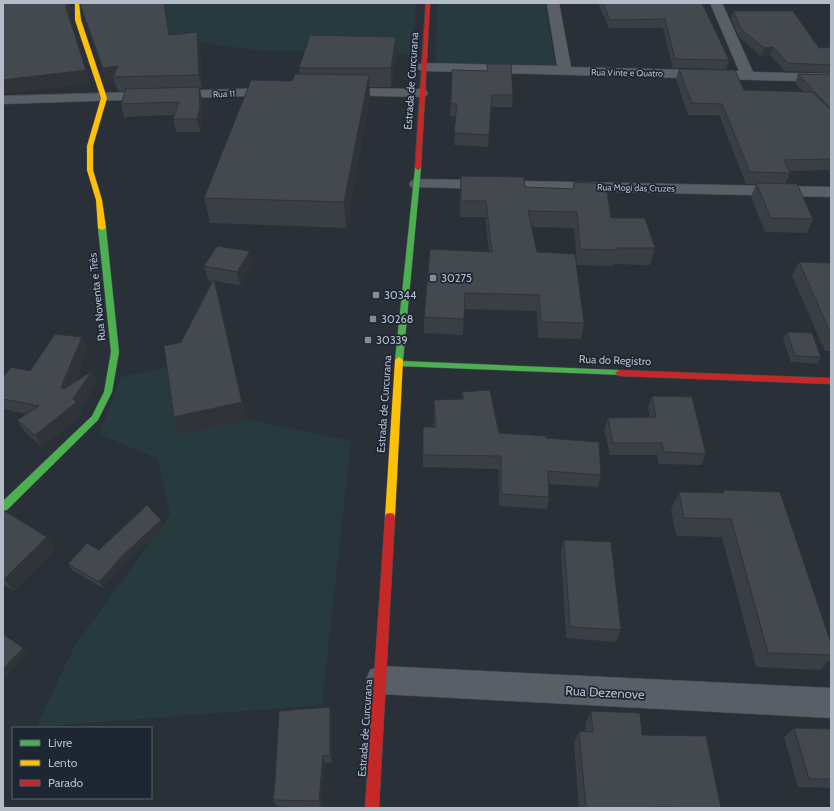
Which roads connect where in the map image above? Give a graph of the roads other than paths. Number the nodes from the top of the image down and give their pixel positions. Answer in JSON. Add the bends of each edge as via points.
{"nodes":[{"id":1,"x":77,"y":3,"type":"edge"},
{"id":2,"x":428,"y":3,"type":"edge"},
{"id":3,"x":553,"y":3,"type":"edge"},
{"id":4,"x":716,"y":3,"type":"edge"},
{"id":5,"x":424,"y":67,"type":"junction"},
{"id":6,"x":565,"y":72,"type":"junction"},
{"id":7,"x":748,"y":76,"type":"junction"},
{"id":8,"x":831,"y":78,"type":"edge"},
{"id":9,"x":288,"y":92,"type":"edge"},
{"id":10,"x":327,"y":92,"type":"edge"},
{"id":11,"x":420,"y":93,"type":"junction"},
{"id":12,"x":104,"y":98,"type":"junction"},
{"id":13,"x":10,"y":100,"type":"edge"},
{"id":14,"x":3,"y":114,"type":"edge"},
{"id":15,"x":417,"y":184,"type":"junction"},
{"id":16,"x":831,"y":192,"type":"edge"},
{"id":17,"x":399,"y":364,"type":"junction"},
{"id":18,"x":831,"y":381,"type":"edge"},
{"id":19,"x":3,"y":507,"type":"edge"},
{"id":20,"x":380,"y":680,"type":"junction"},
{"id":21,"x":831,"y":703,"type":"edge"},
{"id":22,"x":372,"y":808,"type":"edge"}],
"edges":[{"from":1,"to":12,"type":"street","via":[[78,20]]},
{"from":2,"to":5,"type":"street","name":"Estrada de Curcurana"},
{"from":3,"to":6,"type":"street"},
{"from":4,"to":7,"type":"street"},
{"from":5,"to":6,"type":"street","name":"Rua Vinte e Quatro"},
{"from":5,"to":11,"type":"street","name":"Estrada de Curcurana"},
{"from":6,"to":7,"type":"street","name":"Rua Vinte e Quatro"},
{"from":7,"to":8,"type":"street","name":"Rua Vinte e Quatro"},
{"from":9,"to":12,"type":"street","name":"Rua 11"},
{"from":10,"to":11,"type":"street"},
{"from":11,"to":15,"type":"street","name":"Estrada de Curcurana"},
{"from":12,"to":13,"type":"street","name":"Rua 11"},
{"from":12,"to":19,"type":"street","name":"Rua Noventa e Três","via":[[90,146],[90,170],[99,200],[115,352],[108,392],[95,418]]},
{"from":13,"to":14,"type":"street"},
{"from":15,"to":16,"type":"street","name":"Rua Mogi das Cruzes"},
{"from":15,"to":17,"type":"street","name":"Estrada de Curcurana"},
{"from":17,"to":18,"type":"street","name":"Rua do Registro"},
{"from":17,"to":20,"type":"street","name":"Estrada de Curcurana"},
{"from":20,"to":21,"type":"street","name":"Rua Dezenove"},
{"from":20,"to":22,"type":"street","name":"Estrada de Curcurana"}]}
